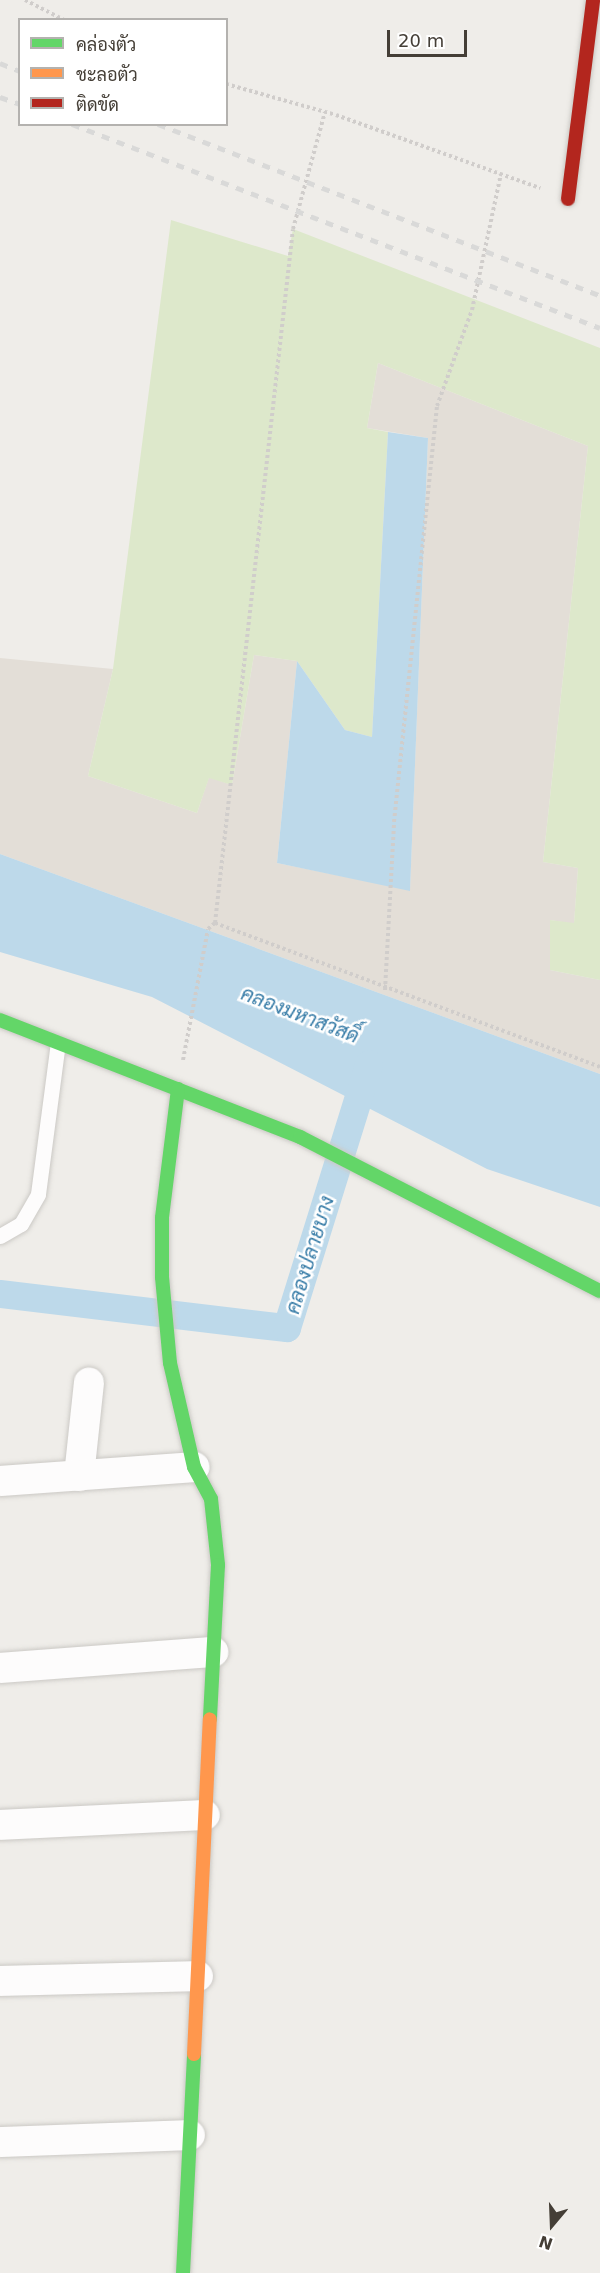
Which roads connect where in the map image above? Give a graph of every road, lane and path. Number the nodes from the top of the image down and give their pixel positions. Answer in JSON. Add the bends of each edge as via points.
{"nodes":[{"id":1,"x":25,"y":0,"type":"edge"},
{"id":2,"x":593,"y":0,"type":"edge"},
{"id":3,"x":60,"y":18,"type":"edge"},
{"id":4,"x":228,"y":85,"type":"edge"},
{"id":5,"x":325,"y":112,"type":"junction"},
{"id":6,"x":501,"y":174,"type":"junction"},
{"id":7,"x":568,"y":199,"type":"joint"},
{"id":8,"x":215,"y":923,"type":"junction"},
{"id":9,"x":385,"y":990,"type":"junction"},
{"id":10,"x":0,"y":1020,"type":"edge"},
{"id":11,"x":58,"y":1043,"type":"junction"},
{"id":12,"x":185,"y":1047,"type":"dead end"},
{"id":13,"x":600,"y":1067,"type":"edge"},
{"id":14,"x":178,"y":1089,"type":"junction"},
{"id":15,"x":0,"y":1236,"type":"edge"},
{"id":16,"x":600,"y":1291,"type":"edge"},
{"id":17,"x":89,"y":1383,"type":"dead end"},
{"id":18,"x":194,"y":1467,"type":"junction"},
{"id":19,"x":79,"y":1476,"type":"junction"},
{"id":20,"x":0,"y":1481,"type":"edge"},
{"id":21,"x":213,"y":1652,"type":"junction"},
{"id":22,"x":0,"y":1668,"type":"edge"},
{"id":23,"x":206,"y":1815,"type":"junction"},
{"id":24,"x":0,"y":1825,"type":"edge"},
{"id":25,"x":198,"y":1976,"type":"junction"},
{"id":26,"x":0,"y":1982,"type":"edge"},
{"id":27,"x":190,"y":2135,"type":"junction"},
{"id":28,"x":0,"y":2142,"type":"edge"},
{"id":29,"x":183,"y":2273,"type":"edge"}],
"edges":[{"from":1,"to":3,"type":"path"},
{"from":2,"to":7,"type":"street"},
{"from":4,"to":5,"type":"path"},
{"from":5,"to":6,"type":"path"},
{"from":5,"to":8,"type":"path","via":[[293,229]]},
{"from":6,"to":7,"type":"path"},
{"from":6,"to":9,"type":"path","via":[[472,310],[437,406],[394,822]]},
{"from":8,"to":9,"type":"path"},
{"from":8,"to":12,"type":"path","via":[[208,929]]},
{"from":9,"to":13,"type":"path"},
{"from":10,"to":11,"type":"street"},
{"from":11,"to":14,"type":"street"},
{"from":11,"to":15,"type":"lane","via":[[38,1194],[21,1224]]},
{"from":14,"to":16,"type":"street","via":[[300,1137]]},
{"from":14,"to":18,"type":"street","via":[[162,1218],[162,1277],[170,1363]]},
{"from":17,"to":19,"type":"street"},
{"from":18,"to":19,"type":"street"},
{"from":18,"to":21,"type":"street","via":[[212,1510],[218,1565]]},
{"from":19,"to":20,"type":"street"},
{"from":21,"to":22,"type":"street"},
{"from":21,"to":23,"type":"street"},
{"from":23,"to":24,"type":"street"},
{"from":23,"to":25,"type":"street"},
{"from":25,"to":26,"type":"street"},
{"from":25,"to":27,"type":"street"},
{"from":27,"to":28,"type":"street"},
{"from":27,"to":29,"type":"street"}]}
